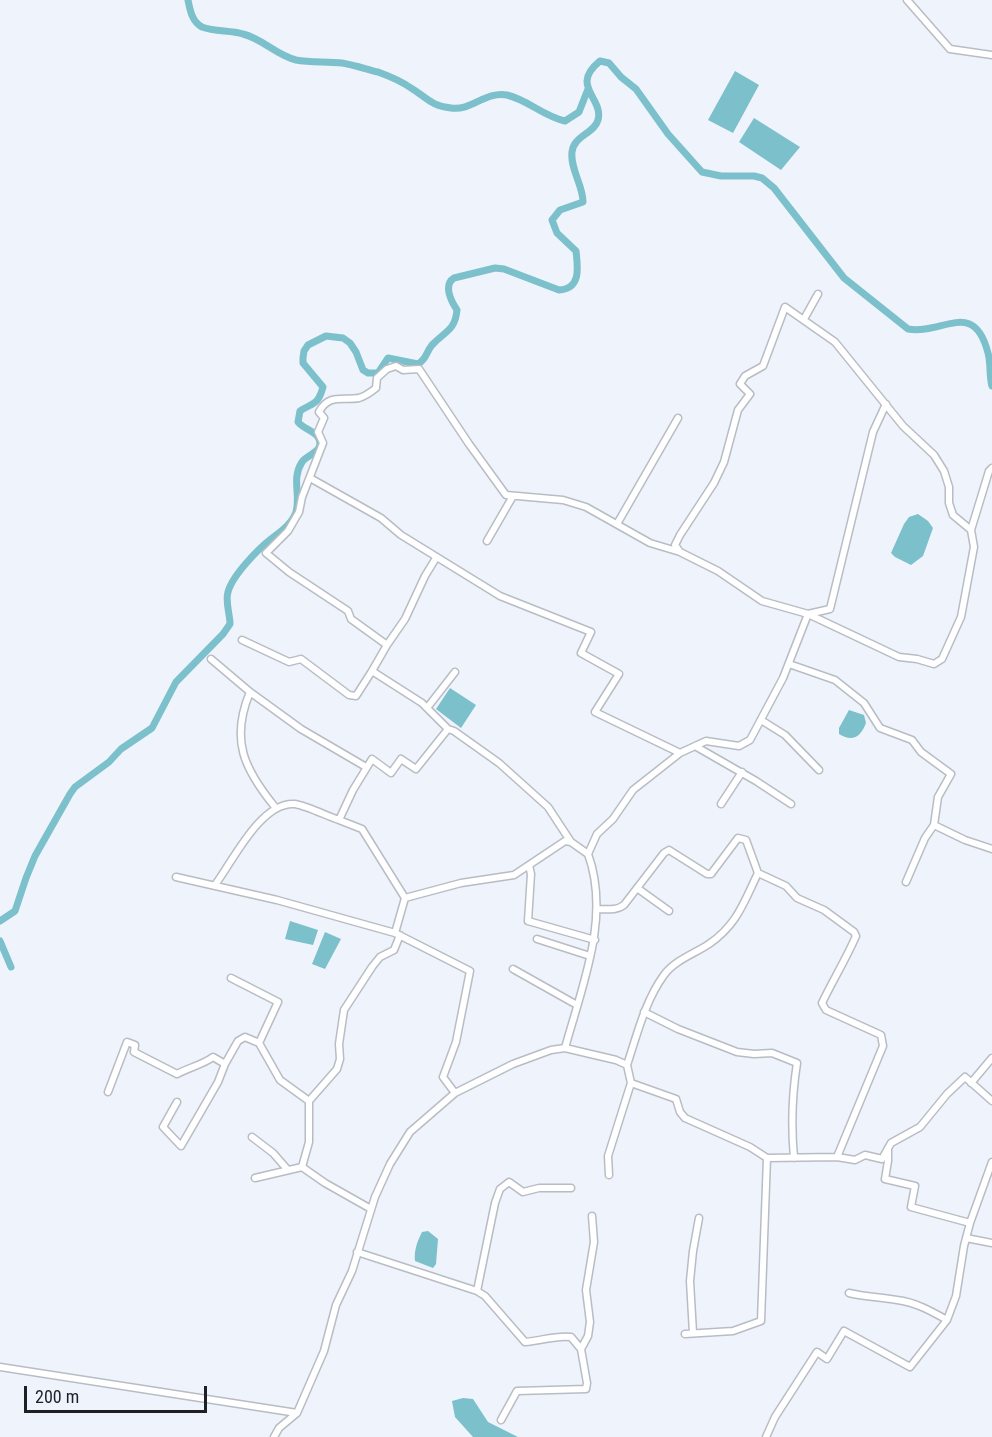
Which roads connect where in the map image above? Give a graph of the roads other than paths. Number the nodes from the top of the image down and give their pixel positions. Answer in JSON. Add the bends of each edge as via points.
{"nodes":[{"id":1,"x":907,"y":0,"type":"edge"},
{"id":2,"x":992,"y":55,"type":"edge"},
{"id":3,"x":818,"y":294,"type":"dead end"},
{"id":4,"x":804,"y":319,"type":"junction"},
{"id":5,"x":886,"y":404,"type":"junction"},
{"id":6,"x":678,"y":418,"type":"dead end"},
{"id":7,"x":992,"y":468,"type":"edge"},
{"id":8,"x":310,"y":478,"type":"junction"},
{"id":9,"x":513,"y":496,"type":"junction"},
{"id":10,"x":617,"y":524,"type":"junction"},
{"id":11,"x":971,"y":530,"type":"junction"},
{"id":12,"x":487,"y":541,"type":"dead end"},
{"id":13,"x":680,"y":552,"type":"junction"},
{"id":14,"x":436,"y":558,"type":"junction"},
{"id":15,"x":808,"y":614,"type":"junction"},
{"id":16,"x":242,"y":640,"type":"dead end"},
{"id":17,"x":387,"y":645,"type":"junction"},
{"id":18,"x":211,"y":659,"type":"dead end"},
{"id":19,"x":789,"y":664,"type":"junction"},
{"id":20,"x":372,"y":671,"type":"junction"},
{"id":21,"x":455,"y":672,"type":"dead end"},
{"id":22,"x":250,"y":692,"type":"junction"},
{"id":23,"x":427,"y":708,"type":"junction"},
{"id":24,"x":760,"y":720,"type":"junction"},
{"id":25,"x":448,"y":729,"type":"junction"},
{"id":26,"x":695,"y":746,"type":"junction"},
{"id":27,"x":680,"y":753,"type":"junction"},
{"id":28,"x":366,"y":766,"type":"junction"},
{"id":29,"x":819,"y":770,"type":"dead end"},
{"id":30,"x":742,"y":772,"type":"junction"},
{"id":31,"x":721,"y":804,"type":"dead end"},
{"id":32,"x":791,"y":804,"type":"dead end"},
{"id":33,"x":275,"y":807,"type":"junction"},
{"id":34,"x":339,"y":820,"type":"junction"},
{"id":35,"x":934,"y":825,"type":"junction"},
{"id":36,"x":571,"y":842,"type":"junction"},
{"id":37,"x":992,"y":849,"type":"edge"},
{"id":38,"x":588,"y":854,"type":"junction"},
{"id":39,"x":530,"y":865,"type":"junction"},
{"id":40,"x":758,"y":873,"type":"junction"},
{"id":41,"x":176,"y":877,"type":"dead end"},
{"id":42,"x":906,"y":882,"type":"dead end"},
{"id":43,"x":215,"y":885,"type":"junction"},
{"id":44,"x":637,"y":888,"type":"junction"},
{"id":45,"x":405,"y":898,"type":"junction"},
{"id":46,"x":597,"y":909,"type":"junction"},
{"id":47,"x":669,"y":911,"type":"dead end"},
{"id":48,"x":397,"y":934,"type":"junction"},
{"id":49,"x":537,"y":939,"type":"dead end"},
{"id":50,"x":595,"y":940,"type":"junction"},
{"id":51,"x":590,"y":956,"type":"junction"},
{"id":52,"x":513,"y":969,"type":"dead end"},
{"id":53,"x":231,"y":978,"type":"dead end"},
{"id":54,"x":577,"y":1005,"type":"junction"},
{"id":55,"x":644,"y":1012,"type":"junction"},
{"id":56,"x":259,"y":1043,"type":"junction"},
{"id":57,"x":565,"y":1048,"type":"junction"},
{"id":58,"x":992,"y":1058,"type":"edge"},
{"id":59,"x":225,"y":1064,"type":"junction"},
{"id":60,"x":627,"y":1065,"type":"junction"},
{"id":61,"x":631,"y":1083,"type":"junction"},
{"id":62,"x":971,"y":1083,"type":"junction"},
{"id":63,"x":108,"y":1092,"type":"dead end"},
{"id":64,"x":455,"y":1094,"type":"junction"},
{"id":65,"x":309,"y":1101,"type":"junction"},
{"id":66,"x":992,"y":1101,"type":"edge"},
{"id":67,"x":177,"y":1102,"type":"dead end"},
{"id":68,"x":252,"y":1137,"type":"dead end"},
{"id":69,"x":888,"y":1149,"type":"junction"},
{"id":70,"x":837,"y":1157,"type":"junction"},
{"id":71,"x":767,"y":1158,"type":"junction"},
{"id":72,"x":794,"y":1158,"type":"junction"},
{"id":73,"x":992,"y":1162,"type":"edge"},
{"id":74,"x":302,"y":1167,"type":"junction"},
{"id":75,"x":287,"y":1169,"type":"junction"},
{"id":76,"x":609,"y":1174,"type":"dead end"},
{"id":77,"x":255,"y":1178,"type":"dead end"},
{"id":78,"x":571,"y":1188,"type":"dead end"},
{"id":79,"x":371,"y":1209,"type":"junction"},
{"id":80,"x":592,"y":1216,"type":"dead end"},
{"id":81,"x":699,"y":1218,"type":"dead end"},
{"id":82,"x":970,"y":1223,"type":"junction"},
{"id":83,"x":966,"y":1238,"type":"junction"},
{"id":84,"x":992,"y":1243,"type":"edge"},
{"id":85,"x":357,"y":1252,"type":"junction"},
{"id":86,"x":477,"y":1291,"type":"junction"},
{"id":87,"x":849,"y":1293,"type":"dead end"},
{"id":88,"x":946,"y":1320,"type":"junction"},
{"id":89,"x":693,"y":1333,"type":"junction"},
{"id":90,"x":685,"y":1334,"type":"dead end"},
{"id":91,"x":581,"y":1349,"type":"junction"},
{"id":92,"x":0,"y":1367,"type":"edge"},
{"id":93,"x":297,"y":1413,"type":"junction"},
{"id":94,"x":501,"y":1420,"type":"dead end"},
{"id":95,"x":768,"y":1436,"type":"edge"},
{"id":96,"x":274,"y":1437,"type":"edge"}],
"edges":[{"from":1,"to":2,"type":"street","via":[[950,49]]},
{"from":3,"to":4,"type":"street"},
{"from":4,"to":5,"type":"street","via":[[835,342]]},
{"from":4,"to":13,"type":"street","via":[[785,307],[763,366],[745,376],[740,384],[750,394],[738,410],[714,483],[675,545]]},
{"from":5,"to":11,"type":"street","via":[[944,471],[953,515]]},
{"from":5,"to":15,"type":"street","via":[[873,432],[830,609]]},
{"from":6,"to":10,"type":"street"},
{"from":7,"to":11,"type":"street"},
{"from":8,"to":9,"type":"street","via":[[323,442],[318,432],[324,418],[319,412],[321,408],[341,397],[356,398],[370,393],[376,388],[377,378],[396,366],[403,370],[419,369],[506,495]]},
{"from":8,"to":14,"type":"street","via":[[381,518]]},
{"from":8,"to":17,"type":"street","via":[[295,519],[266,553],[348,611],[351,619]]},
{"from":9,"to":10,"type":"street","via":[[564,500]]},
{"from":9,"to":12,"type":"street"},
{"from":10,"to":13,"type":"street","via":[[650,543]]},
{"from":11,"to":15,"type":"street","via":[[974,548],[961,617],[942,659],[933,664],[899,657]]},
{"from":13,"to":15,"type":"street","via":[[718,571],[762,601]]},
{"from":14,"to":17,"type":"street"},
{"from":14,"to":27,"type":"street","via":[[500,596],[591,632],[581,653],[619,674],[595,712]]},
{"from":15,"to":19,"type":"street"},
{"from":16,"to":20,"type":"street","via":[[289,662],[300,659],[350,695],[356,696]]},
{"from":17,"to":20,"type":"street"},
{"from":18,"to":22,"type":"street"},
{"from":19,"to":24,"type":"street"},
{"from":19,"to":35,"type":"street","via":[[834,680],[864,703],[880,728],[912,740],[921,752],[951,774],[938,797]]},
{"from":20,"to":23,"type":"street"},
{"from":21,"to":23,"type":"street"},
{"from":22,"to":28,"type":"street","via":[[301,729]]},
{"from":22,"to":33,"type":"street","via":[[242,710],[241,747],[248,768]]},
{"from":23,"to":25,"type":"street"},
{"from":24,"to":26,"type":"street","via":[[750,740],[739,746],[706,741]]},
{"from":24,"to":29,"type":"street","via":[[785,735]]},
{"from":25,"to":28,"type":"street","via":[[416,769],[401,759],[391,773],[372,759]]},
{"from":25,"to":36,"type":"street","via":[[499,763],[548,807]]},
{"from":26,"to":27,"type":"street"},
{"from":26,"to":30,"type":"street"},
{"from":27,"to":38,"type":"street","via":[[633,790],[597,834]]},
{"from":28,"to":34,"type":"street"},
{"from":30,"to":31,"type":"street"},
{"from":30,"to":32,"type":"street"},
{"from":33,"to":34,"type":"street","via":[[294,804]]},
{"from":33,"to":43,"type":"street","via":[[250,833]]},
{"from":34,"to":45,"type":"street","via":[[362,829]]},
{"from":35,"to":37,"type":"street"},
{"from":35,"to":42,"type":"street"},
{"from":36,"to":38,"type":"street"},
{"from":36,"to":39,"type":"street","via":[[560,843]]},
{"from":38,"to":46,"type":"street"},
{"from":39,"to":45,"type":"street","via":[[514,875],[461,883]]},
{"from":39,"to":50,"type":"street","via":[[528,921]]},
{"from":40,"to":44,"type":"street","via":[[746,840],[738,838],[711,874],[669,850]]},
{"from":40,"to":55,"type":"street","via":[[736,919],[709,945],[664,974]]},
{"from":40,"to":70,"type":"street","via":[[824,910],[856,936],[822,1003],[825,1010],[881,1035],[883,1046]]},
{"from":41,"to":43,"type":"street"},
{"from":43,"to":48,"type":"street"},
{"from":44,"to":46,"type":"street","via":[[620,909]]},
{"from":44,"to":47,"type":"street"},
{"from":45,"to":48,"type":"street"},
{"from":46,"to":50,"type":"street"},
{"from":48,"to":64,"type":"street","via":[[470,971],[456,1042],[442,1077]]},
{"from":48,"to":65,"type":"street","via":[[394,950],[380,957],[344,1010],[337,1069]]},
{"from":49,"to":51,"type":"street"},
{"from":50,"to":51,"type":"street"},
{"from":51,"to":54,"type":"street"},
{"from":52,"to":54,"type":"street"},
{"from":53,"to":56,"type":"street","via":[[278,1002]]},
{"from":54,"to":57,"type":"street"},
{"from":55,"to":60,"type":"street"},
{"from":55,"to":72,"type":"street","via":[[737,1052],[772,1053],[797,1063],[793,1092]]},
{"from":56,"to":59,"type":"street","via":[[245,1037],[238,1041]]},
{"from":56,"to":65,"type":"street","via":[[280,1080]]},
{"from":57,"to":60,"type":"street"},
{"from":57,"to":64,"type":"street","via":[[513,1064]]},
{"from":58,"to":62,"type":"street"},
{"from":59,"to":63,"type":"street","via":[[213,1057],[177,1074],[134,1052],[135,1045],[128,1042]]},
{"from":59,"to":67,"type":"street","via":[[181,1146],[162,1127]]},
{"from":60,"to":61,"type":"street"},
{"from":61,"to":71,"type":"street","via":[[676,1099],[685,1118]]},
{"from":61,"to":76,"type":"street","via":[[608,1155]]},
{"from":62,"to":66,"type":"street"},
{"from":62,"to":69,"type":"street","via":[[965,1077],[921,1127],[891,1143]]},
{"from":64,"to":79,"type":"street","via":[[410,1132],[390,1164]]},
{"from":65,"to":74,"type":"street","via":[[309,1142]]},
{"from":68,"to":75,"type":"street"},
{"from":69,"to":70,"type":"street","via":[[882,1160],[865,1155],[855,1160]]},
{"from":69,"to":82,"type":"street","via":[[885,1179],[915,1186],[910,1207]]},
{"from":70,"to":72,"type":"street"},
{"from":71,"to":72,"type":"street"},
{"from":71,"to":89,"type":"street","via":[[761,1321],[733,1332]]},
{"from":73,"to":82,"type":"street"},
{"from":74,"to":75,"type":"street"},
{"from":74,"to":79,"type":"street"},
{"from":75,"to":77,"type":"street"},
{"from":78,"to":86,"type":"street","via":[[523,1192],[509,1182],[500,1189]]},
{"from":79,"to":85,"type":"street"},
{"from":80,"to":91,"type":"street","via":[[594,1242],[586,1290],[590,1322]]},
{"from":81,"to":89,"type":"street","via":[[690,1281]]},
{"from":82,"to":83,"type":"street"},
{"from":83,"to":84,"type":"street"},
{"from":83,"to":88,"type":"street","via":[[956,1296]]},
{"from":85,"to":86,"type":"street"},
{"from":85,"to":93,"type":"street","via":[[336,1305],[324,1351]]},
{"from":86,"to":91,"type":"street","via":[[525,1342],[571,1337]]},
{"from":87,"to":88,"type":"street","via":[[928,1308]]},
{"from":88,"to":95,"type":"street","via":[[910,1367],[844,1331],[827,1359],[818,1352],[775,1417]]},
{"from":89,"to":90,"type":"street"},
{"from":91,"to":94,"type":"street","via":[[586,1389],[517,1391]]},
{"from":92,"to":93,"type":"street"},
{"from":93,"to":96,"type":"street"}]}
